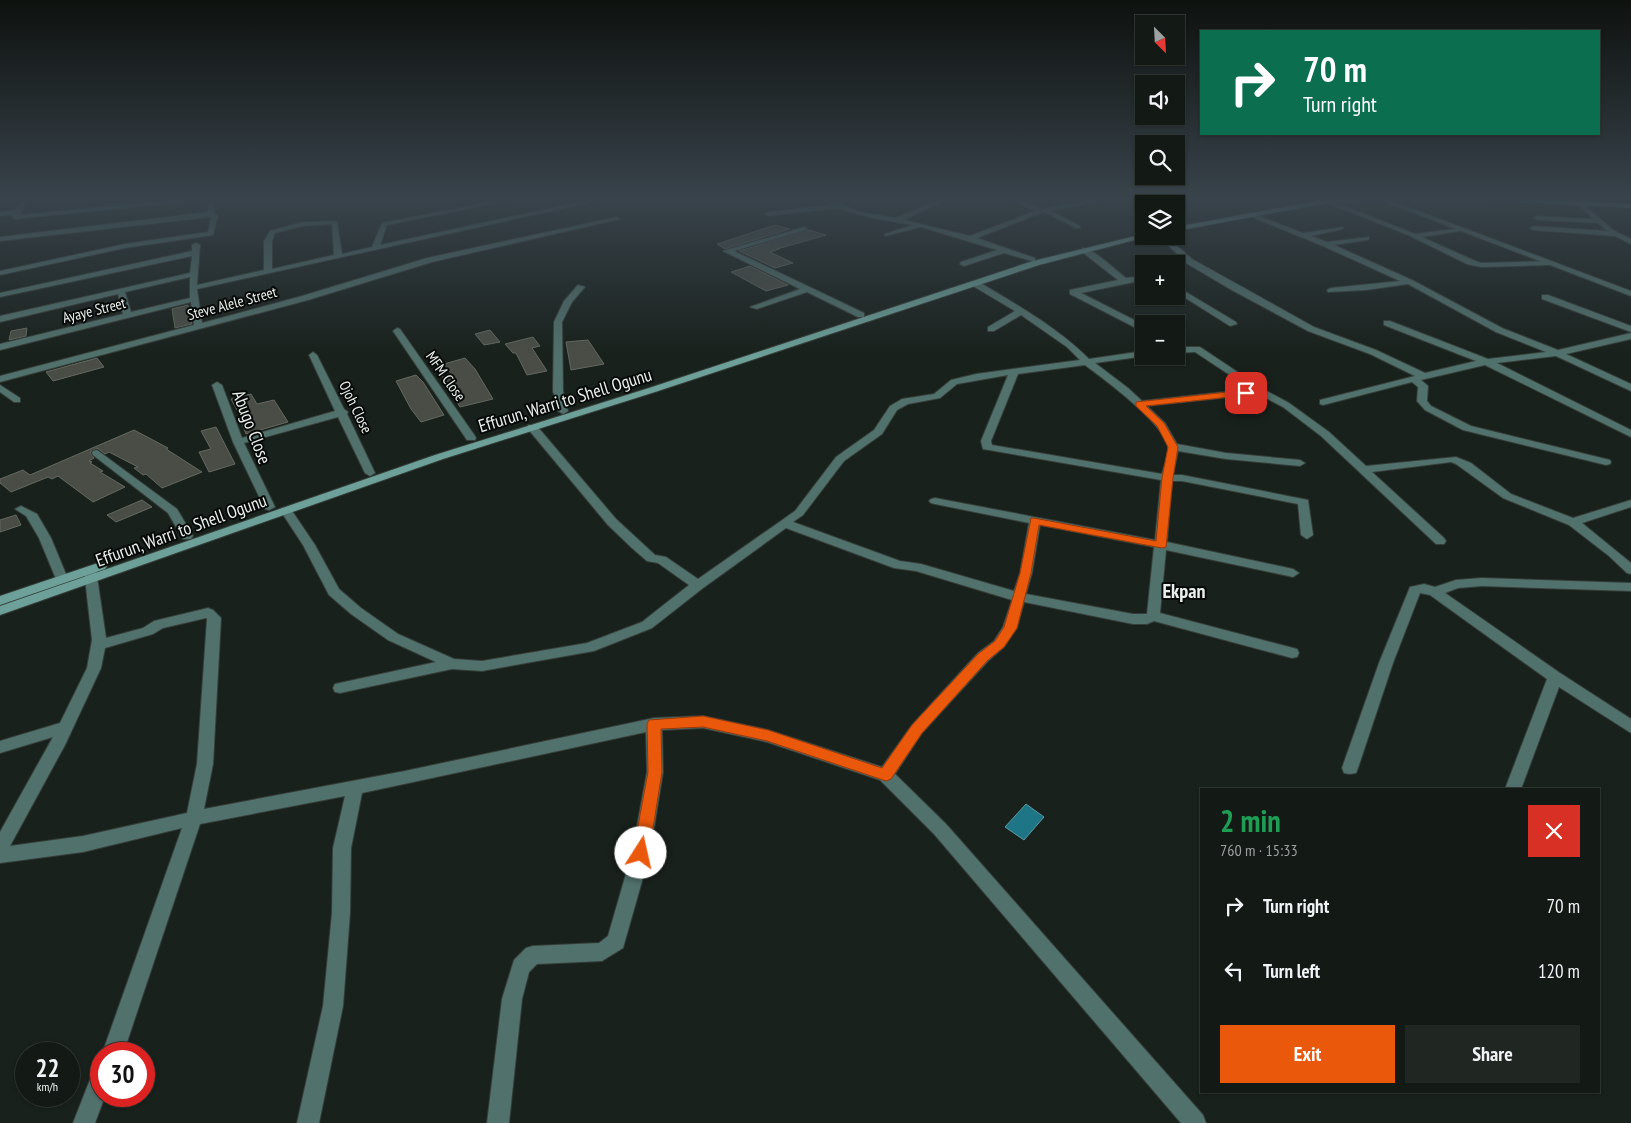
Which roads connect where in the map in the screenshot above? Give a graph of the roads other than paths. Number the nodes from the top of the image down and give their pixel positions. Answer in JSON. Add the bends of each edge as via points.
{"nodes":[{"id":1,"x":105,"y":250,"type":"edge"},
{"id":2,"x":268,"y":250,"type":"edge"},
{"id":3,"x":337,"y":250,"type":"edge"},
{"id":4,"x":360,"y":250,"type":"edge"},
{"id":5,"x":474,"y":250,"type":"edge"},
{"id":6,"x":728,"y":250,"type":"edge"},
{"id":7,"x":1004,"y":250,"type":"edge"},
{"id":8,"x":1006,"y":250,"type":"edge"},
{"id":9,"x":1070,"y":250,"type":"edge"},
{"id":10,"x":1084,"y":250,"type":"edge"},
{"id":11,"x":1085,"y":250,"type":"edge"},
{"id":12,"x":1179,"y":250,"type":"edge"},
{"id":13,"x":1340,"y":250,"type":"edge"},
{"id":14,"x":1445,"y":250,"type":"edge"},
{"id":15,"x":1515,"y":250,"type":"edge"},
{"id":16,"x":1528,"y":250,"type":"edge"},
{"id":17,"x":194,"y":253,"type":"joint"},
{"id":18,"x":338,"y":255,"type":"junction"},
{"id":19,"x":1032,"y":260,"type":"junction"},
{"id":20,"x":1549,"y":263,"type":"junction"},
{"id":21,"x":964,"y":264,"type":"dead end"},
{"id":22,"x":268,"y":270,"type":"junction"},
{"id":23,"x":0,"y":273,"type":"edge"},
{"id":24,"x":194,"y":274,"type":"junction"},
{"id":25,"x":1135,"y":279,"type":"edge"},
{"id":26,"x":1124,"y":281,"type":"junction"},
{"id":27,"x":1410,"y":282,"type":"junction"},
{"id":28,"x":976,"y":284,"type":"junction"},
{"id":29,"x":581,"y":286,"type":"dead end"},
{"id":30,"x":193,"y":288,"type":"junction"},
{"id":31,"x":808,"y":289,"type":"junction"},
{"id":32,"x":1330,"y":290,"type":"dead end"},
{"id":33,"x":1631,"y":290,"type":"edge"},
{"id":34,"x":122,"y":294,"type":"dead end"},
{"id":35,"x":1185,"y":294,"type":"edge"},
{"id":36,"x":1631,"y":294,"type":"edge"},
{"id":37,"x":0,"y":295,"type":"edge"},
{"id":38,"x":1545,"y":297,"type":"dead end"},
{"id":39,"x":195,"y":299,"type":"junction"},
{"id":40,"x":754,"y":307,"type":"dead end"},
{"id":41,"x":1021,"y":311,"type":"junction"},
{"id":42,"x":862,"y":314,"type":"junction"},
{"id":43,"x":128,"y":316,"type":"junction"},
{"id":44,"x":0,"y":320,"type":"edge"},
{"id":45,"x":1388,"y":323,"type":"dead end"},
{"id":46,"x":1135,"y":324,"type":"edge"},
{"id":47,"x":1233,"y":324,"type":"dead end"},
{"id":48,"x":198,"y":326,"type":"junction"},
{"id":49,"x":838,"y":326,"type":"junction"},
{"id":50,"x":1631,"y":329,"type":"edge"},
{"id":51,"x":991,"y":330,"type":"dead end"},
{"id":52,"x":397,"y":331,"type":"dead end"},
{"id":53,"x":1631,"y":336,"type":"edge"},
{"id":54,"x":0,"y":347,"type":"edge"},
{"id":55,"x":1185,"y":350,"type":"edge"},
{"id":56,"x":1557,"y":353,"type":"junction"},
{"id":57,"x":313,"y":355,"type":"dead end"},
{"id":58,"x":1135,"y":355,"type":"edge"},
{"id":59,"x":1086,"y":361,"type":"junction"},
{"id":60,"x":1485,"y":361,"type":"junction"},
{"id":61,"x":1014,"y":372,"type":"junction"},
{"id":62,"x":1418,"y":377,"type":"junction"},
{"id":63,"x":0,"y":379,"type":"edge"},
{"id":64,"x":217,"y":385,"type":"dead end"},
{"id":65,"x":0,"y":388,"type":"edge"},
{"id":66,"x":1631,"y":388,"type":"edge"},
{"id":67,"x":1260,"y":391,"type":"junction"},
{"id":68,"x":17,"y":400,"type":"dead end"},
{"id":69,"x":1323,"y":402,"type":"dead end"},
{"id":70,"x":1139,"y":404,"type":"junction"},
{"id":71,"x":563,"y":411,"type":"junction"},
{"id":72,"x":343,"y":412,"type":"junction"},
{"id":73,"x":532,"y":427,"type":"junction"},
{"id":74,"x":1631,"y":434,"type":"edge"},
{"id":75,"x":471,"y":438,"type":"junction"},
{"id":76,"x":238,"y":442,"type":"junction"},
{"id":77,"x":1173,"y":447,"type":"junction"},
{"id":78,"x":97,"y":453,"type":"dead end"},
{"id":79,"x":1606,"y":462,"type":"dead end"},
{"id":80,"x":1300,"y":463,"type":"dead end"},
{"id":81,"x":1363,"y":470,"type":"junction"},
{"id":82,"x":370,"y":473,"type":"junction"},
{"id":83,"x":1168,"y":478,"type":"junction"},
{"id":84,"x":935,"y":501,"type":"dead end"},
{"id":85,"x":1631,"y":503,"type":"edge"},
{"id":86,"x":269,"y":508,"type":"junction"},
{"id":87,"x":20,"y":509,"type":"dead end"},
{"id":88,"x":286,"y":510,"type":"junction"},
{"id":89,"x":1034,"y":521,"type":"junction"},
{"id":90,"x":1573,"y":522,"type":"junction"},
{"id":91,"x":784,"y":523,"type":"junction"},
{"id":92,"x":1307,"y":535,"type":"dead end"},
{"id":93,"x":187,"y":536,"type":"junction"},
{"id":94,"x":1440,"y":541,"type":"dead end"},
{"id":95,"x":1162,"y":545,"type":"junction"},
{"id":96,"x":1631,"y":570,"type":"edge"},
{"id":97,"x":1294,"y":573,"type":"dead end"},
{"id":98,"x":91,"y":575,"type":"junction"},
{"id":99,"x":62,"y":579,"type":"junction"},
{"id":100,"x":698,"y":585,"type":"junction"},
{"id":101,"x":1631,"y":587,"type":"edge"},
{"id":102,"x":1436,"y":592,"type":"junction"},
{"id":103,"x":1018,"y":597,"type":"junction"},
{"id":104,"x":0,"y":600,"type":"edge"},
{"id":105,"x":0,"y":611,"type":"edge"},
{"id":106,"x":1153,"y":616,"type":"junction"},
{"id":107,"x":98,"y":645,"type":"junction"},
{"id":108,"x":1292,"y":653,"type":"dead end"},
{"id":109,"x":452,"y":664,"type":"junction"},
{"id":110,"x":1555,"y":677,"type":"junction"},
{"id":111,"x":340,"y":688,"type":"dead end"},
{"id":112,"x":654,"y":724,"type":"junction"},
{"id":113,"x":65,"y":727,"type":"junction"},
{"id":114,"x":1631,"y":727,"type":"edge"},
{"id":115,"x":0,"y":747,"type":"edge"},
{"id":116,"x":1350,"y":768,"type":"dead end"},
{"id":117,"x":886,"y":775,"type":"junction"},
{"id":118,"x":355,"y":787,"type":"junction"},
{"id":119,"x":1513,"y":788,"type":"edge"},
{"id":120,"x":194,"y":818,"type":"junction"},
{"id":121,"x":0,"y":848,"type":"edge"},
{"id":122,"x":0,"y":855,"type":"edge"},
{"id":123,"x":116,"y":1042,"type":"edge"},
{"id":124,"x":90,"y":1107,"type":"edge"},
{"id":125,"x":84,"y":1123,"type":"edge"},
{"id":126,"x":308,"y":1123,"type":"edge"},
{"id":127,"x":498,"y":1123,"type":"edge"},
{"id":128,"x":1195,"y":1123,"type":"edge"}],
"edges":[{"from":1,"to":23,"type":"street"},
{"from":2,"to":22,"type":"street"},
{"from":3,"to":18,"type":"street"},
{"from":4,"to":18,"type":"street"},
{"from":5,"to":48,"type":"street","name":"Steve Alele Street"},
{"from":6,"to":31,"type":"street"},
{"from":7,"to":21,"type":"street"},
{"from":8,"to":19,"type":"street"},
{"from":9,"to":19,"type":"main road","name":"Effurun, Warri to Shell Ogunu"},
{"from":10,"to":28,"type":"main road","name":"Effurun, Warri to Shell Ogunu"},
{"from":11,"to":26,"type":"street"},
{"from":12,"to":62,"type":"street","via":[[1204,271],[1293,320],[1374,352]]},
{"from":13,"to":27,"type":"street"},
{"from":14,"to":20,"type":"street","via":[[1475,264]]},
{"from":15,"to":20,"type":"street"},
{"from":16,"to":33,"type":"street"},
{"from":17,"to":24,"type":"street"},
{"from":17,"to":37,"type":"street"},
{"from":18,"to":22,"type":"street"},
{"from":19,"to":42,"type":"main road","name":"Effurun, Warri to Shell Ogunu"},
{"from":20,"to":36,"type":"street"},
{"from":22,"to":30,"type":"street"},
{"from":24,"to":30,"type":"street"},
{"from":24,"to":44,"type":"street"},
{"from":25,"to":26,"type":"street"},
{"from":26,"to":46,"type":"street","via":[[1073,292]]},
{"from":27,"to":32,"type":"street"},
{"from":27,"to":56,"type":"street","via":[[1499,330]]},
{"from":28,"to":41,"type":"street"},
{"from":28,"to":49,"type":"main road","name":"Effurun, Warri to Shell Ogunu"},
{"from":29,"to":71,"type":"street","via":[[568,301],[558,322],[558,391]]},
{"from":30,"to":39,"type":"street"},
{"from":31,"to":40,"type":"street"},
{"from":31,"to":42,"type":"street"},
{"from":34,"to":43,"type":"street"},
{"from":35,"to":47,"type":"street"},
{"from":38,"to":50,"type":"street"},
{"from":39,"to":43,"type":"street","name":"Ayaye Street"},
{"from":39,"to":48,"type":"street"},
{"from":41,"to":51,"type":"street"},
{"from":41,"to":59,"type":"street","via":[[1070,345]]},
{"from":42,"to":49,"type":"main road","name":"Effurun, Warri to Shell Ogunu"},
{"from":43,"to":54,"type":"street","name":"Ayaye Street"},
{"from":45,"to":60,"type":"street"},
{"from":48,"to":63,"type":"street","name":"Steve Alele Street"},
{"from":49,"to":71,"type":"main road","name":"Effurun, Warri to Shell Ogunu"},
{"from":49,"to":73,"type":"main road","name":"Effurun, Warri to Shell Ogunu"},
{"from":52,"to":75,"type":"street","name":"MFM Close"},
{"from":53,"to":56,"type":"street"},
{"from":55,"to":67,"type":"street","via":[[1197,349]]},
{"from":56,"to":60,"type":"street"},
{"from":56,"to":66,"type":"street"},
{"from":57,"to":72,"type":"street","name":"Ojoh Close"},
{"from":58,"to":59,"type":"street"},
{"from":59,"to":61,"type":"street"},
{"from":59,"to":70,"type":"street"},
{"from":60,"to":62,"type":"street"},
{"from":60,"to":74,"type":"street"},
{"from":61,"to":83,"type":"street","via":[[986,441],[987,447]]},
{"from":61,"to":91,"type":"street","via":[[954,382],[937,396],[897,405],[886,415],[878,432],[840,459],[799,513]]},
{"from":62,"to":69,"type":"street"},
{"from":62,"to":79,"type":"street","via":[[1423,386],[1422,401],[1428,408],[1467,428]]},
{"from":64,"to":76,"type":"street","name":"Abugo Close"},
{"from":65,"to":68,"type":"street"},
{"from":67,"to":70,"type":"street"},
{"from":67,"to":81,"type":"street","via":[[1286,405],[1325,434]]},
{"from":70,"to":77,"type":"street","via":[[1161,425]]},
{"from":71,"to":75,"type":"main road","name":"Effurun, Warri to Shell Ogunu"},
{"from":72,"to":76,"type":"street"},
{"from":72,"to":82,"type":"street","name":"Ojoh Close"},
{"from":73,"to":88,"type":"main road","name":"Effurun, Warri to Shell Ogunu"},
{"from":73,"to":100,"type":"street","via":[[612,522],[636,545],[651,558],[662,560]]},
{"from":75,"to":82,"type":"main road","name":"Effurun, Warri to Shell Ogunu"},
{"from":76,"to":86,"type":"street","name":"Abugo Close"},
{"from":77,"to":80,"type":"street"},
{"from":77,"to":83,"type":"street"},
{"from":78,"to":93,"type":"street","via":[[173,511]]},
{"from":81,"to":90,"type":"street","via":[[1452,459],[1483,476],[1507,496]]},
{"from":81,"to":94,"type":"street"},
{"from":82,"to":86,"type":"main road","name":"Effurun, Warri to Shell Ogunu"},
{"from":83,"to":92,"type":"street","via":[[1304,502]]},
{"from":83,"to":95,"type":"street"},
{"from":84,"to":89,"type":"street"},
{"from":85,"to":90,"type":"street"},
{"from":86,"to":93,"type":"main road","name":"Effurun, Warri to Shell Ogunu"},
{"from":87,"to":99,"type":"street","via":[[31,514]]},
{"from":88,"to":98,"type":"main road","name":"Effurun, Warri to Shell Ogunu"},
{"from":88,"to":109,"type":"street","via":[[334,592],[393,638]]},
{"from":89,"to":95,"type":"street"},
{"from":89,"to":103,"type":"street","via":[[1026,573]]},
{"from":90,"to":96,"type":"street"},
{"from":91,"to":100,"type":"street"},
{"from":91,"to":103,"type":"street","via":[[898,566],[917,566]]},
{"from":93,"to":98,"type":"main road","name":"Effurun, Warri to Shell Ogunu"},
{"from":95,"to":97,"type":"street"},
{"from":95,"to":106,"type":"street"},
{"from":98,"to":99,"type":"main road","name":"Effurun, Warri to Shell Ogunu"},
{"from":98,"to":105,"type":"main road","name":"Effurun, Warri to Shell Ogunu"},
{"from":98,"to":107,"type":"street"},
{"from":99,"to":104,"type":"main road","name":"Effurun, Warri to Shell Ogunu"},
{"from":100,"to":109,"type":"street","via":[[647,625],[589,648],[482,666]]},
{"from":101,"to":102,"type":"street","via":[[1482,582],[1456,584]]},
{"from":102,"to":110,"type":"street"},
{"from":102,"to":116,"type":"street","via":[[1424,588],[1415,590]]},
{"from":103,"to":106,"type":"street","via":[[1133,619]]},
{"from":103,"to":117,"type":"street","via":[[1010,628],[999,644],[917,729]]},
{"from":106,"to":108,"type":"street"},
{"from":107,"to":113,"type":"street","via":[[94,668]]},
{"from":107,"to":120,"type":"street","via":[[148,631],[159,624],[208,613],[214,618],[205,764]]},
{"from":109,"to":111,"type":"street"},
{"from":110,"to":114,"type":"street"},
{"from":110,"to":119,"type":"street"},
{"from":112,"to":117,"type":"street","via":[[703,722],[768,736]]},
{"from":112,"to":118,"type":"street"},
{"from":112,"to":127,"type":"street","via":[[655,772],[641,853],[616,942],[602,952],[533,955],[521,967],[512,999]]},
{"from":113,"to":115,"type":"street"},
{"from":113,"to":121,"type":"street"},
{"from":117,"to":128,"type":"street","via":[[940,829]]},
{"from":118,"to":120,"type":"street"},
{"from":118,"to":126,"type":"street","via":[[342,848],[341,913],[333,1006]]},
{"from":120,"to":122,"type":"street","via":[[83,844]]},
{"from":120,"to":123,"type":"street"},
{"from":124,"to":125,"type":"street"}]}
